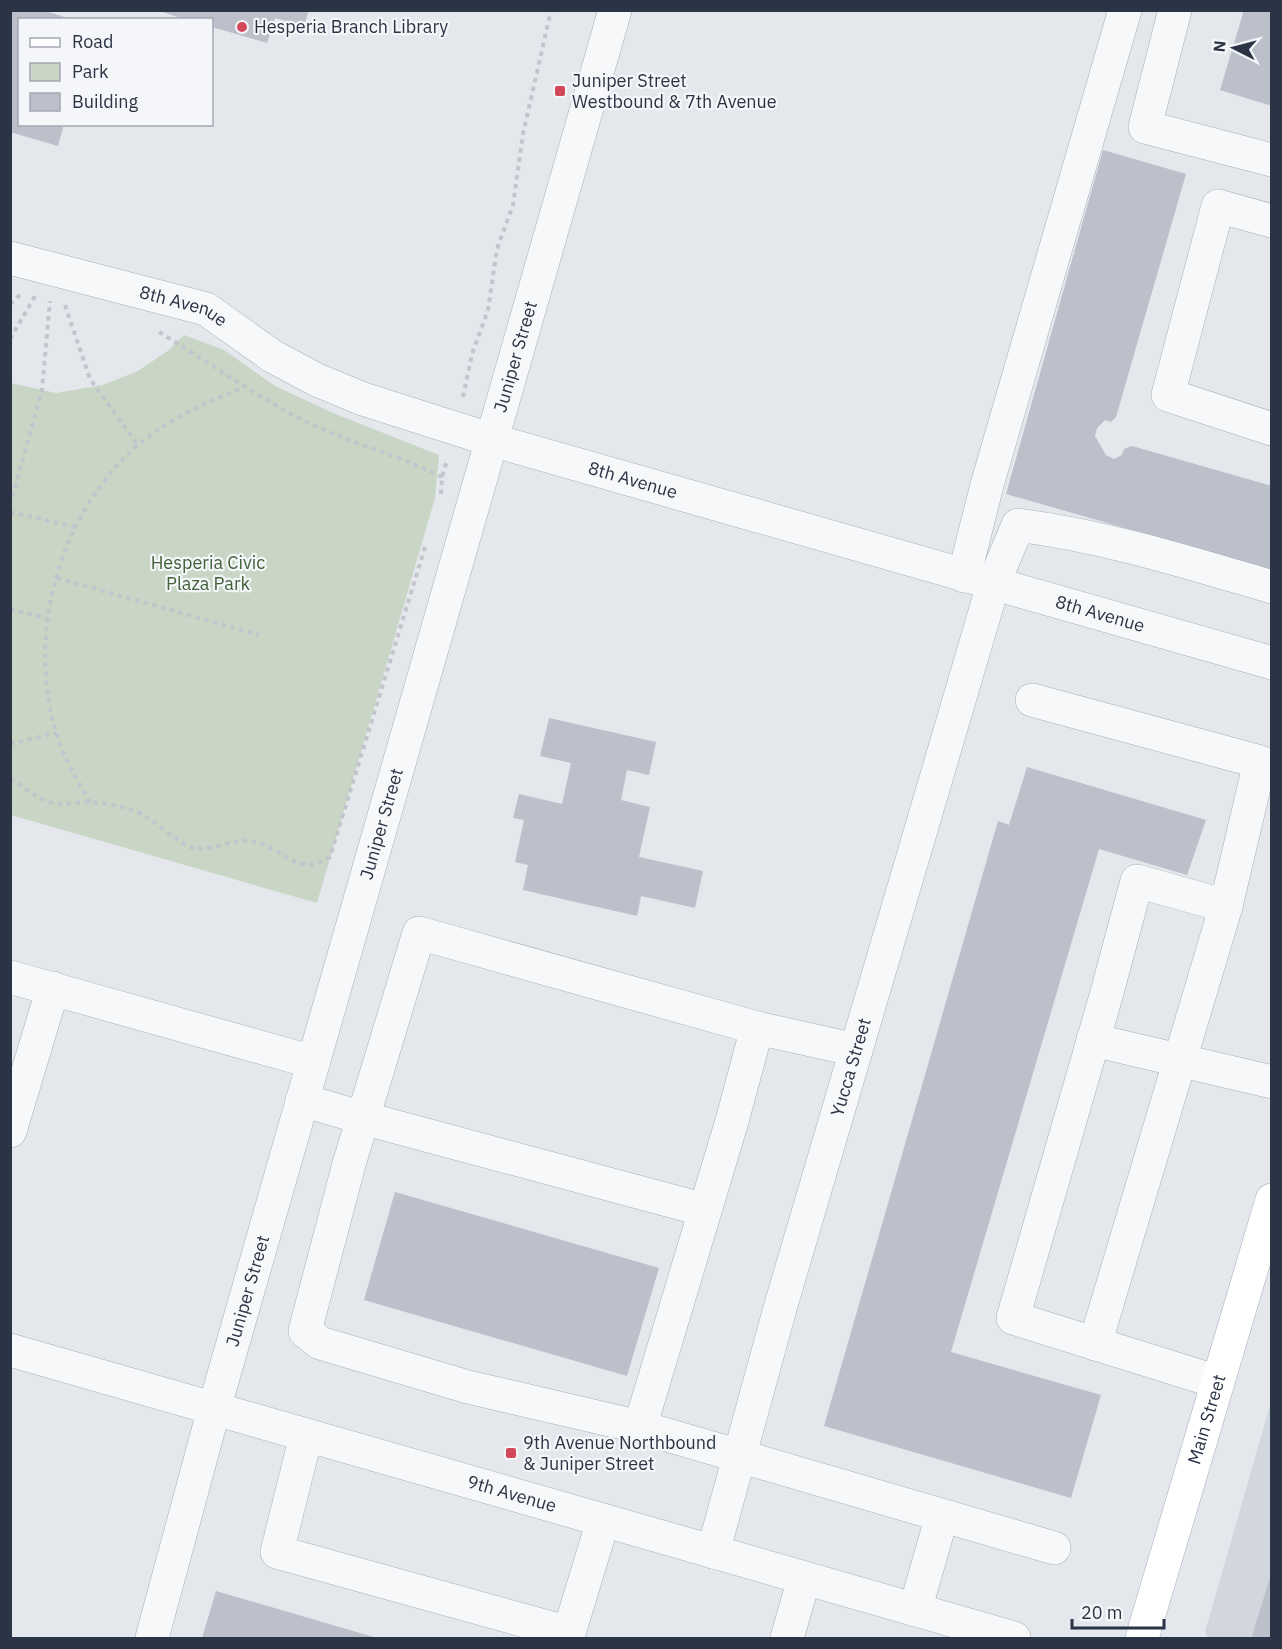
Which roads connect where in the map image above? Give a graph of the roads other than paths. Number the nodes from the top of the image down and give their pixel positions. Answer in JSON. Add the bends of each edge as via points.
{"nodes":[{"id":1,"x":615,"y":10,"type":"edge"},
{"id":2,"x":1125,"y":10,"type":"edge"},
{"id":3,"x":1175,"y":10,"type":"edge"},
{"id":4,"x":1272,"y":160,"type":"edge"},
{"id":5,"x":1272,"y":221,"type":"edge"},
{"id":6,"x":10,"y":258,"type":"edge"},
{"id":7,"x":1272,"y":429,"type":"edge"},
{"id":8,"x":492,"y":440,"type":"junction"},
{"id":9,"x":978,"y":581,"type":"junction"},
{"id":10,"x":1272,"y":587,"type":"edge"},
{"id":11,"x":1272,"y":663,"type":"edge"},
{"id":12,"x":1032,"y":700,"type":"dead end"},
{"id":13,"x":1226,"y":906,"type":"junction"},
{"id":14,"x":10,"y":976,"type":"edge"},
{"id":15,"x":53,"y":988,"type":"junction"},
{"id":16,"x":757,"y":1028,"type":"junction"},
{"id":17,"x":1093,"y":1040,"type":"junction"},
{"id":18,"x":856,"y":1050,"type":"junction"},
{"id":19,"x":1180,"y":1060,"type":"junction"},
{"id":20,"x":313,"y":1062,"type":"junction"},
{"id":21,"x":1272,"y":1082,"type":"edge"},
{"id":22,"x":302,"y":1100,"type":"junction"},
{"id":23,"x":363,"y":1118,"type":"junction"},
{"id":24,"x":10,"y":1131,"type":"edge"},
{"id":25,"x":1272,"y":1200,"type":"edge"},
{"id":26,"x":705,"y":1210,"type":"junction"},
{"id":27,"x":1095,"y":1344,"type":"junction"},
{"id":28,"x":10,"y":1350,"type":"edge"},
{"id":29,"x":1218,"y":1382,"type":"junction"},
{"id":30,"x":214,"y":1409,"type":"junction"},
{"id":31,"x":640,"y":1427,"type":"junction"},
{"id":32,"x":306,"y":1436,"type":"junction"},
{"id":33,"x":740,"y":1457,"type":"junction"},
{"id":34,"x":942,"y":1516,"type":"junction"},
{"id":35,"x":603,"y":1521,"type":"junction"},
{"id":36,"x":1054,"y":1548,"type":"dead end"},
{"id":37,"x":713,"y":1552,"type":"junction"},
{"id":38,"x":804,"y":1579,"type":"junction"},
{"id":39,"x":915,"y":1610,"type":"junction"},
{"id":40,"x":152,"y":1638,"type":"edge"},
{"id":41,"x":787,"y":1638,"type":"edge"},
{"id":42,"x":1014,"y":1638,"type":"edge"},
{"id":43,"x":1142,"y":1638,"type":"edge"}],
"edges":[{"from":1,"to":8,"type":"street","name":"Juniper Street"},
{"from":2,"to":9,"type":"street","via":[[987,485]]},
{"from":3,"to":4,"type":"street","via":[[1145,127]]},
{"from":5,"to":7,"type":"street","via":[[1218,206],[1168,395]]},
{"from":6,"to":8,"type":"street","name":"8th Avenue","via":[[206,309],[272,356],[317,380],[363,399]]},
{"from":8,"to":9,"type":"street","name":"8th Avenue"},
{"from":8,"to":20,"type":"street","name":"Juniper Street"},
{"from":9,"to":10,"type":"street","via":[[1018,525],[1120,543]]},
{"from":9,"to":11,"type":"street","name":"8th Avenue"},
{"from":9,"to":18,"type":"street","name":"Yucca Street"},
{"from":12,"to":13,"type":"street","via":[[1260,762]]},
{"from":13,"to":17,"type":"street","via":[[1137,881]]},
{"from":13,"to":19,"type":"street"},
{"from":14,"to":15,"type":"street"},
{"from":15,"to":20,"type":"street"},
{"from":15,"to":24,"type":"street"},
{"from":16,"to":18,"type":"street"},
{"from":16,"to":23,"type":"street","via":[[419,933]]},
{"from":16,"to":26,"type":"street"},
{"from":17,"to":19,"type":"street"},
{"from":17,"to":27,"type":"street","via":[[1013,1318]]},
{"from":18,"to":33,"type":"street","name":"Yucca Street"},
{"from":19,"to":21,"type":"street"},
{"from":19,"to":27,"type":"street"},
{"from":20,"to":22,"type":"street","name":"Juniper Street"},
{"from":22,"to":23,"type":"street"},
{"from":22,"to":30,"type":"street","name":"Juniper Street"},
{"from":23,"to":26,"type":"street"},
{"from":23,"to":31,"type":"street","via":[[305,1332],[320,1343],[468,1387]]},
{"from":25,"to":29,"type":"main road","name":"Main Street"},
{"from":26,"to":31,"type":"street"},
{"from":27,"to":29,"type":"street"},
{"from":28,"to":30,"type":"street","name":"9th Avenue"},
{"from":29,"to":43,"type":"main road","name":"Main Street"},
{"from":30,"to":32,"type":"street","name":"9th Avenue"},
{"from":30,"to":40,"type":"street","name":"Juniper Street"},
{"from":31,"to":33,"type":"street"},
{"from":32,"to":35,"type":"street","name":"9th Avenue"},
{"from":32,"to":35,"type":"street","via":[[277,1552],[569,1633]]},
{"from":33,"to":34,"type":"street"},
{"from":33,"to":37,"type":"street","name":"Yucca Street"},
{"from":34,"to":36,"type":"street"},
{"from":34,"to":39,"type":"street"},
{"from":35,"to":37,"type":"street","name":"9th Avenue"},
{"from":37,"to":38,"type":"street","name":"9th Avenue"},
{"from":38,"to":39,"type":"street","name":"9th Avenue"},
{"from":38,"to":41,"type":"street"},
{"from":39,"to":42,"type":"street","name":"9th Avenue"}]}
